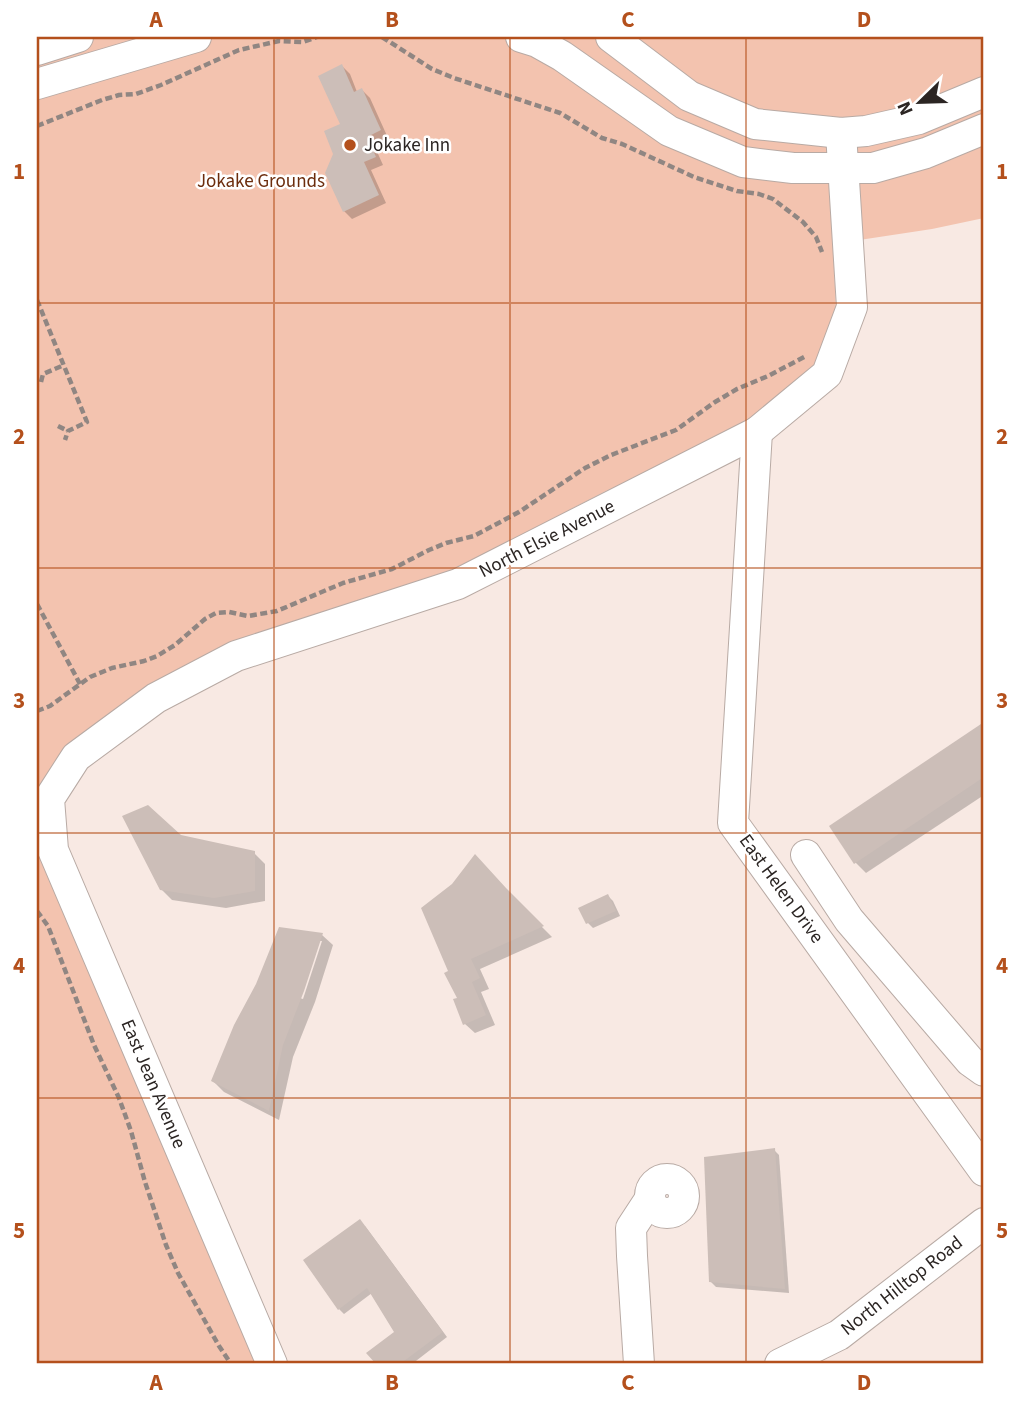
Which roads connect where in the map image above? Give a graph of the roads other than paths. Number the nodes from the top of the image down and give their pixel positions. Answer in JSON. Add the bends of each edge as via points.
{"nodes":[{"id":1,"x":78,"y":37,"type":"edge"},
{"id":2,"x":88,"y":37,"type":"edge"},
{"id":3,"x":195,"y":37,"type":"edge"},
{"id":4,"x":521,"y":37,"type":"edge"},
{"id":5,"x":611,"y":37,"type":"edge"},
{"id":6,"x":567,"y":46,"type":"edge"},
{"id":7,"x":37,"y":50,"type":"edge"},
{"id":8,"x":97,"y":65,"type":"junction"},
{"id":9,"x":37,"y":84,"type":"edge"},
{"id":10,"x":984,"y":92,"type":"edge"},
{"id":11,"x":984,"y":129,"type":"edge"},
{"id":12,"x":841,"y":133,"type":"junction"},
{"id":13,"x":844,"y":169,"type":"junction"},
{"id":14,"x":757,"y":432,"type":"junction"},
{"id":15,"x":49,"y":799,"type":"joint"},
{"id":16,"x":806,"y":855,"type":"dead end"},
{"id":17,"x":984,"y":1071,"type":"edge"},
{"id":18,"x":984,"y":1171,"type":"edge"},
{"id":19,"x":650,"y":1199,"type":"dead end"},
{"id":20,"x":984,"y":1223,"type":"edge"},
{"id":21,"x":272,"y":1364,"type":"edge"},
{"id":22,"x":639,"y":1364,"type":"edge"},
{"id":23,"x":780,"y":1364,"type":"edge"}],
"edges":[{"from":1,"to":7,"type":"street"},
{"from":2,"to":8,"type":"street"},
{"from":3,"to":8,"type":"street"},
{"from":4,"to":6,"type":"street"},
{"from":5,"to":12,"type":"street","via":[[689,96],[755,124]]},
{"from":6,"to":13,"type":"street","via":[[669,131],[743,162]]},
{"from":8,"to":9,"type":"street"},
{"from":10,"to":12,"type":"street","via":[[919,119]]},
{"from":11,"to":13,"type":"street","via":[[926,153],[873,168]]},
{"from":12,"to":13,"type":"street","name":"North Elsie Avenue"},
{"from":13,"to":14,"type":"street","name":"North Elsie Avenue","via":[[852,307],[827,374]]},
{"from":14,"to":15,"type":"street","name":"North Elsie Avenue","via":[[458,584],[236,656],[156,698],[76,757]]},
{"from":14,"to":18,"type":"street","name":"East Helen Drive","via":[[733,822]]},
{"from":15,"to":21,"type":"street","name":"East Jean Avenue","via":[[53,850]]},
{"from":16,"to":17,"type":"street","via":[[849,920]]},
{"from":19,"to":22,"type":"street","via":[[631,1228]]},
{"from":20,"to":23,"type":"street","name":"North Hilltop Road","via":[[839,1335]]}]}
